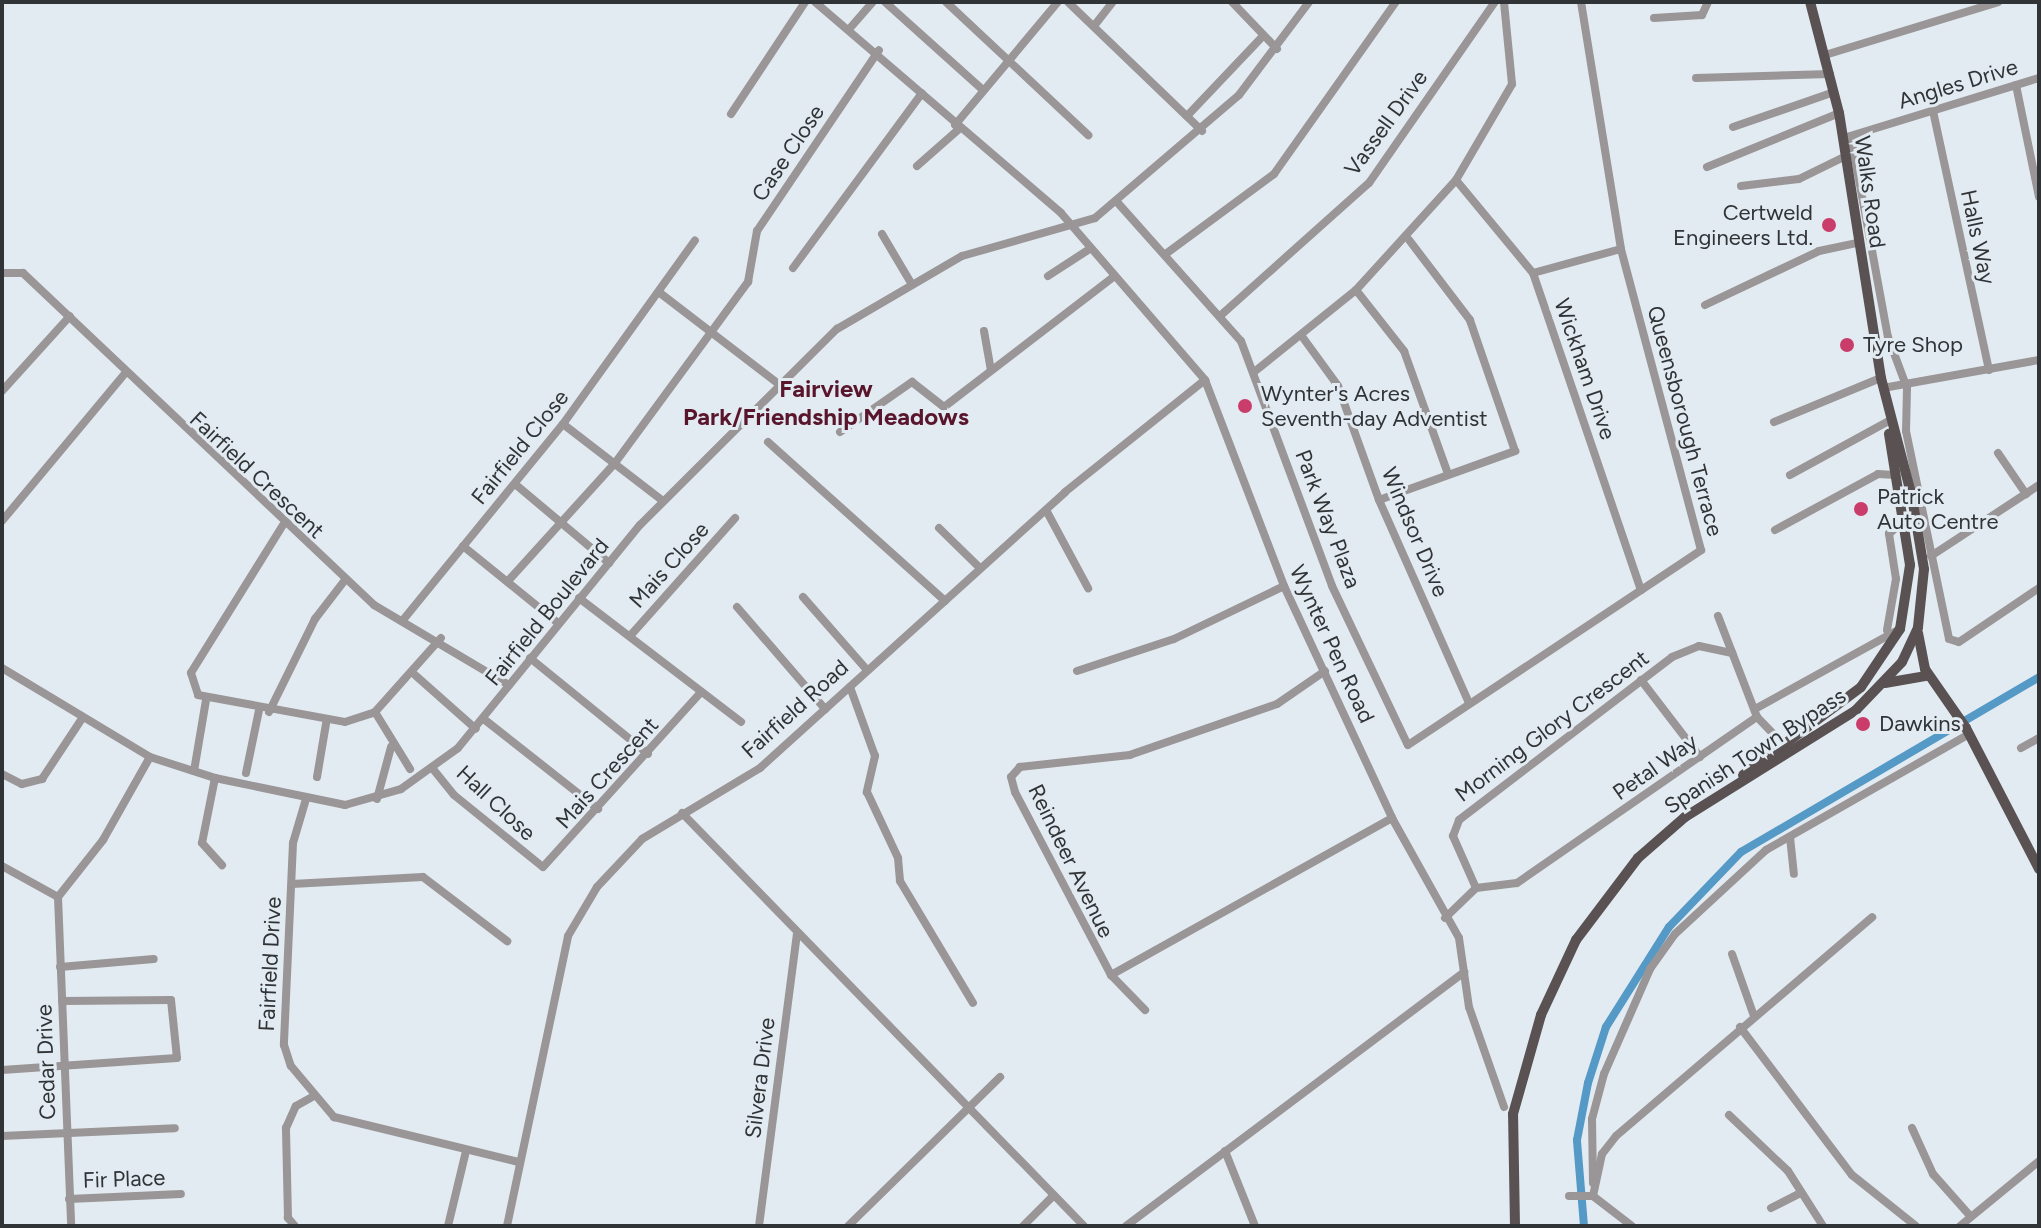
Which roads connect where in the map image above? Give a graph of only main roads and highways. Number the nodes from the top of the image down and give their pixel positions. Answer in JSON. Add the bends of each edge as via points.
{"nodes":[{"id":1,"x":1810,"y":2,"type":"edge"},
{"id":2,"x":1882,"y":383,"type":"junction"},
{"id":3,"x":1918,"y":627,"type":"junction"},
{"id":4,"x":1890,"y":652,"type":"junction"},
{"id":5,"x":1902,"y":662,"type":"junction"},
{"id":6,"x":1929,"y":678,"type":"junction"},
{"id":7,"x":1885,"y":684,"type":"junction"},
{"id":8,"x":1719,"y":795,"type":"junction"},
{"id":9,"x":2039,"y":869,"type":"edge"},
{"id":10,"x":1515,"y":1226,"type":"edge"}],
"edges":[{"from":1,"to":2,"type":"main road","name":"Walks Road","via":[[1846,137],[1856,243]]},
{"from":2,"to":3,"type":"main road","name":"Walks Road","via":[[1924,569]]},
{"from":2,"to":4,"type":"main road","name":"Walks Road","via":[[1910,565],[1900,629]]},
{"from":3,"to":5,"type":"main road","name":"Walks Road"},
{"from":3,"to":6,"type":"main road"},
{"from":4,"to":5,"type":"main road"},
{"from":4,"to":8,"type":"main road","name":"Walks Road","via":[[1861,687]]},
{"from":5,"to":6,"type":"main road"},
{"from":5,"to":7,"type":"main road","name":"Spanish Town Bypass"},
{"from":6,"to":7,"type":"main road"},
{"from":6,"to":9,"type":"main road","via":[[1967,731]]},
{"from":7,"to":8,"type":"main road","name":"Spanish Town Bypass","via":[[1856,710]]},
{"from":8,"to":10,"type":"main road","name":"Spanish Town Bypass","via":[[1638,858],[1556,976],[1513,1114]]}]}
